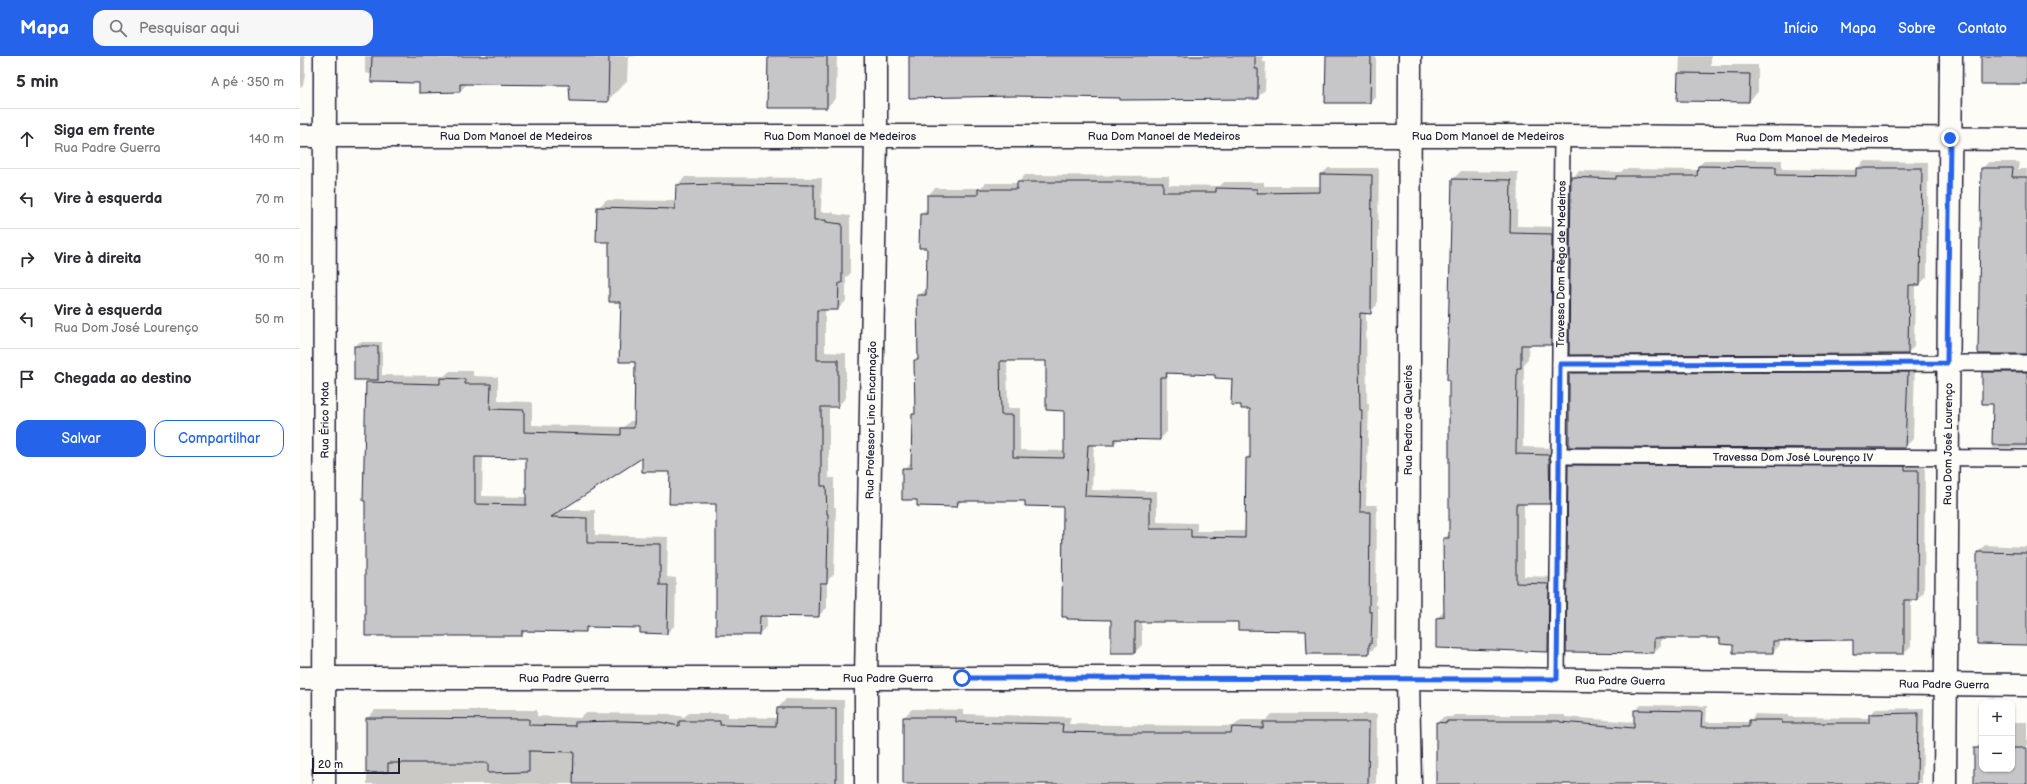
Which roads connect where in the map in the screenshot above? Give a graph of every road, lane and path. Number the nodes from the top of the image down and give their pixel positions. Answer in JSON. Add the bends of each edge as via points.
{"nodes":[{"id":1,"x":324,"y":56,"type":"edge"},
{"id":2,"x":876,"y":56,"type":"edge"},
{"id":3,"x":1410,"y":56,"type":"edge"},
{"id":4,"x":1951,"y":56,"type":"edge"},
{"id":5,"x":300,"y":136,"type":"edge"},
{"id":6,"x":324,"y":136,"type":"junction"},
{"id":7,"x":1562,"y":136,"type":"junction"},
{"id":8,"x":876,"y":137,"type":"junction"},
{"id":9,"x":1409,"y":138,"type":"junction"},
{"id":10,"x":1950,"y":138,"type":"junction"},
{"id":11,"x":2027,"y":139,"type":"edge"},
{"id":12,"x":1947,"y":363,"type":"junction"},
{"id":13,"x":2027,"y":363,"type":"edge"},
{"id":14,"x":1560,"y":364,"type":"junction"},
{"id":15,"x":1558,"y":456,"type":"junction"},
{"id":16,"x":1949,"y":458,"type":"junction"},
{"id":17,"x":2027,"y":458,"type":"edge"},
{"id":18,"x":866,"y":677,"type":"junction"},
{"id":19,"x":300,"y":678,"type":"edge"},
{"id":20,"x":323,"y":678,"type":"junction"},
{"id":21,"x":1408,"y":678,"type":"junction"},
{"id":22,"x":1557,"y":679,"type":"junction"},
{"id":23,"x":1945,"y":685,"type":"junction"},
{"id":24,"x":2027,"y":685,"type":"edge"},
{"id":25,"x":324,"y":784,"type":"edge"},
{"id":26,"x":866,"y":784,"type":"edge"},
{"id":27,"x":1410,"y":784,"type":"edge"},
{"id":28,"x":1945,"y":784,"type":"edge"}],
"edges":[{"from":1,"to":6,"type":"street","name":"Rua Érico Mota"},
{"from":2,"to":8,"type":"street","name":"Rua Professor Lino Encarnação"},
{"from":3,"to":9,"type":"street","name":"Rua Pedro de Queirós"},
{"from":4,"to":10,"type":"street","name":"Rua Dom José Lourenço"},
{"from":5,"to":6,"type":"street","name":"Rua Dom Manoel de Medeiros"},
{"from":6,"to":8,"type":"street","name":"Rua Dom Manoel de Medeiros"},
{"from":6,"to":20,"type":"street","name":"Rua Érico Mota"},
{"from":7,"to":9,"type":"street","name":"Rua Dom Manoel de Medeiros"},
{"from":7,"to":10,"type":"street","name":"Rua Dom Manoel de Medeiros"},
{"from":7,"to":14,"type":"lane","name":"Travessa Dom Rêgo de Medeiros"},
{"from":8,"to":9,"type":"street","name":"Rua Dom Manoel de Medeiros"},
{"from":8,"to":18,"type":"street","name":"Rua Professor Lino Encarnação"},
{"from":9,"to":21,"type":"street","name":"Rua Pedro de Queirós"},
{"from":10,"to":11,"type":"street","name":"Rua Dom Manoel de Medeiros"},
{"from":10,"to":12,"type":"street","name":"Rua Dom José Lourenço"},
{"from":12,"to":13,"type":"lane"},
{"from":12,"to":14,"type":"lane"},
{"from":12,"to":16,"type":"street","name":"Rua Dom José Lourenço"},
{"from":14,"to":15,"type":"lane","name":"Travessa Dom Rêgo de Medeiros"},
{"from":15,"to":16,"type":"lane","name":"Travessa Dom José Lourenço IV"},
{"from":15,"to":22,"type":"lane","name":"Travessa Dom Rêgo de Medeiros"},
{"from":16,"to":17,"type":"lane","name":"Travessa Dom José Lourenço IV"},
{"from":16,"to":23,"type":"street","name":"Rua Dom José Lourenço"},
{"from":18,"to":20,"type":"street","name":"Rua Padre Guerra"},
{"from":18,"to":21,"type":"street","name":"Rua Padre Guerra"},
{"from":18,"to":26,"type":"street","name":"Rua Professor Lino Encarnação"},
{"from":19,"to":20,"type":"street","name":"Rua Padre Guerra"},
{"from":20,"to":25,"type":"street","name":"Rua Érico Mota"},
{"from":21,"to":22,"type":"street","name":"Rua Padre Guerra"},
{"from":21,"to":27,"type":"street","name":"Rua Pedro de Queirós"},
{"from":22,"to":23,"type":"street","name":"Rua Padre Guerra"},
{"from":23,"to":24,"type":"street","name":"Rua Padre Guerra"},
{"from":23,"to":28,"type":"street","name":"Rua Dom José Lourenço"}]}
